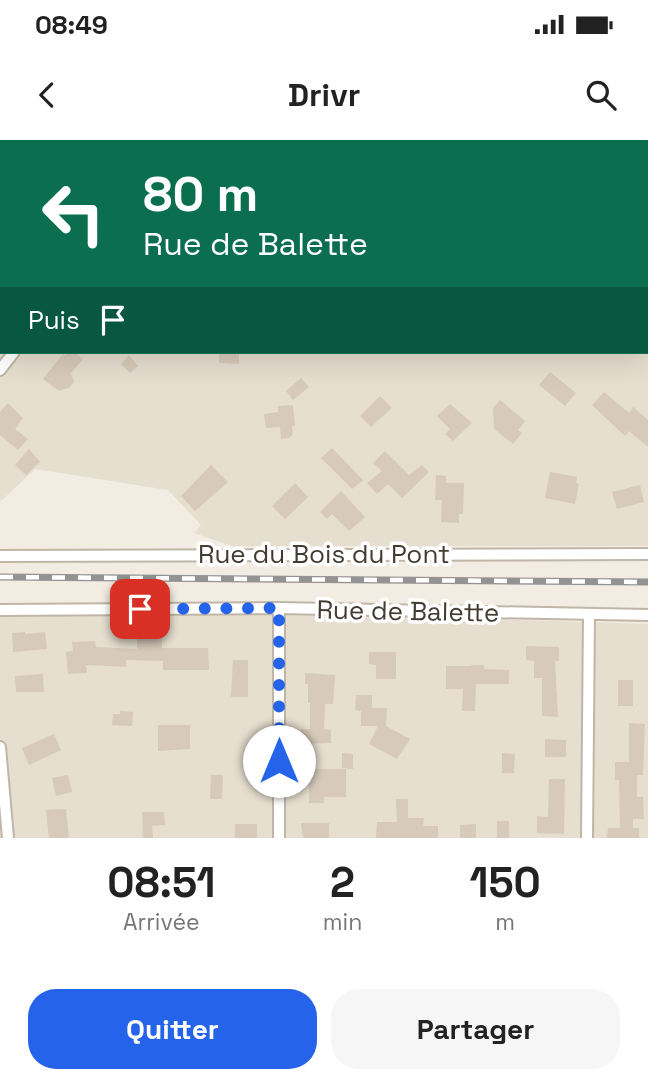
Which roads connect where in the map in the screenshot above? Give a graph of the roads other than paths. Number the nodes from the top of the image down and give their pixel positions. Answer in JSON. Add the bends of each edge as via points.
{"nodes":[{"id":1,"x":13,"y":354,"type":"edge"},
{"id":2,"x":0,"y":370,"type":"edge"},
{"id":3,"x":648,"y":554,"type":"edge"},
{"id":4,"x":0,"y":556,"type":"edge"},
{"id":5,"x":279,"y":608,"type":"junction"},
{"id":6,"x":0,"y":610,"type":"edge"},
{"id":7,"x":589,"y":615,"type":"junction"},
{"id":8,"x":648,"y":615,"type":"edge"},
{"id":9,"x":0,"y":747,"type":"edge"},
{"id":10,"x":8,"y":838,"type":"edge"},
{"id":11,"x":279,"y":838,"type":"edge"},
{"id":12,"x":587,"y":838,"type":"edge"}],
"edges":[{"from":1,"to":2,"type":"street"},
{"from":3,"to":4,"type":"street","name":"Rue du Bois du Pont"},
{"from":5,"to":6,"type":"street","name":"Rue de Balette"},
{"from":5,"to":7,"type":"street","name":"Rue de Balette"},
{"from":5,"to":11,"type":"street"},
{"from":7,"to":8,"type":"street","name":"Rue de Balette"},
{"from":7,"to":12,"type":"street"},
{"from":9,"to":10,"type":"street"}]}
